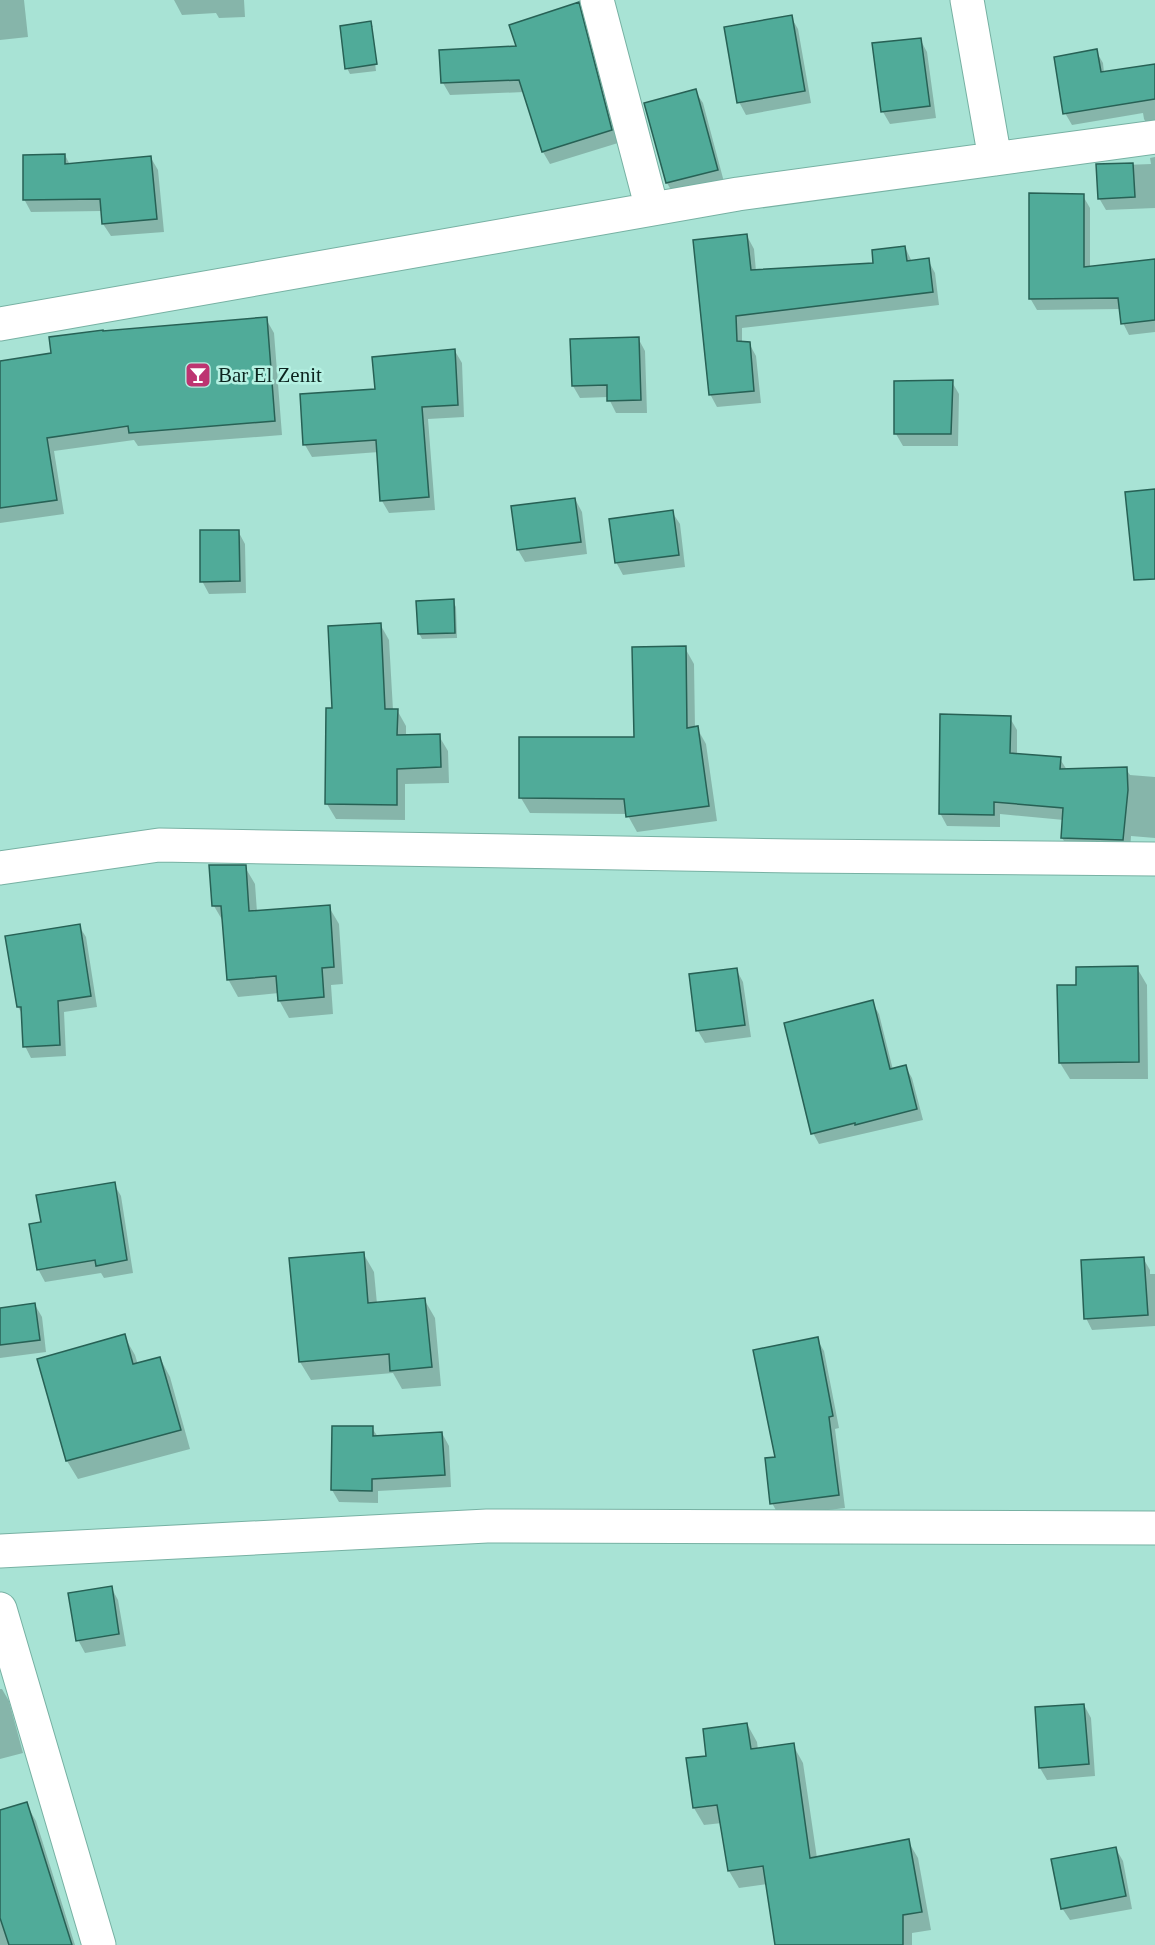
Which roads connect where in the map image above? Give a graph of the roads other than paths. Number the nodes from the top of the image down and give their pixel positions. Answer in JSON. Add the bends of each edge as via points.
{"nodes":[{"id":1,"x":597,"y":0,"type":"edge"},
{"id":2,"x":967,"y":0,"type":"edge"},
{"id":3,"x":1155,"y":137,"type":"edge"},
{"id":4,"x":995,"y":159,"type":"junction"},
{"id":5,"x":652,"y":209,"type":"junction"},
{"id":6,"x":0,"y":324,"type":"edge"},
{"id":7,"x":1155,"y":859,"type":"edge"},
{"id":8,"x":0,"y":868,"type":"edge"},
{"id":9,"x":1155,"y":1528,"type":"edge"},
{"id":10,"x":0,"y":1551,"type":"edge"},
{"id":11,"x":0,"y":1609,"type":"edge"},
{"id":12,"x":99,"y":1945,"type":"edge"}],
"edges":[{"from":1,"to":5,"type":"main road"},
{"from":2,"to":4,"type":"main road"},
{"from":3,"to":4,"type":"main road"},
{"from":4,"to":5,"type":"main road"},
{"from":5,"to":6,"type":"main road"},
{"from":7,"to":8,"type":"main road","via":[[159,845]]},
{"from":9,"to":10,"type":"main road","via":[[487,1526]]},
{"from":11,"to":12,"type":"main road"}]}
